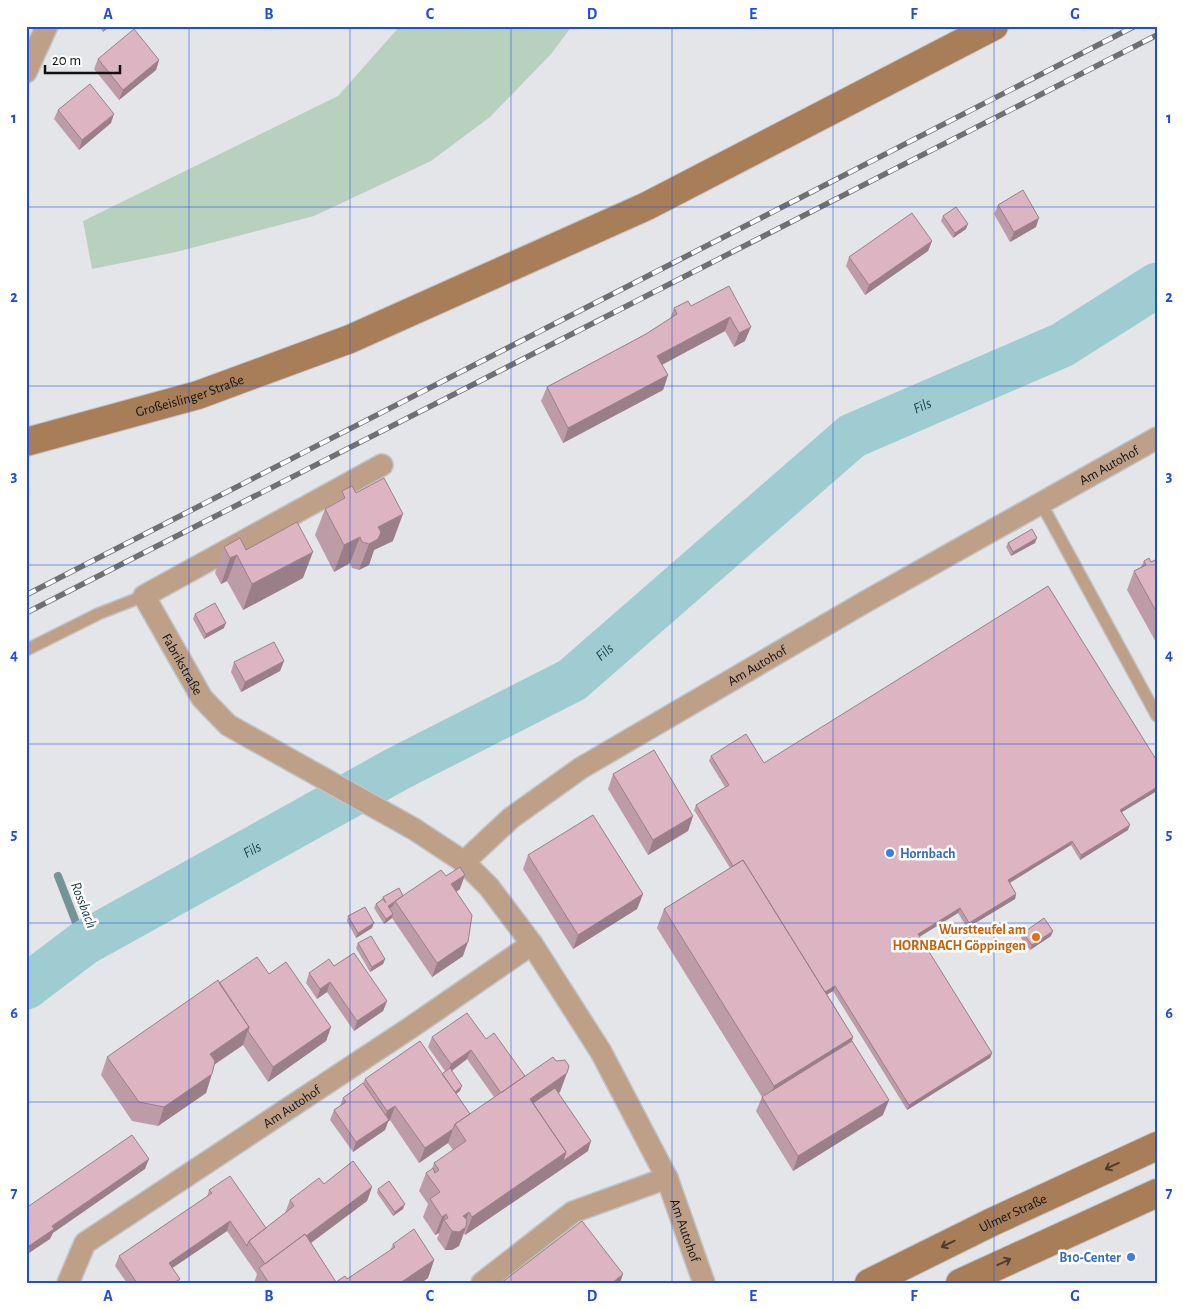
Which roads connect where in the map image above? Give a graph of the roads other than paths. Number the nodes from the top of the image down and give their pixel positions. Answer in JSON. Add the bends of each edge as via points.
{"nodes":[{"id":1,"x":47,"y":26,"type":"edge"},
{"id":2,"x":994,"y":26,"type":"edge"},
{"id":3,"x":26,"y":72,"type":"edge"},
{"id":4,"x":1157,"y":438,"type":"edge"},
{"id":5,"x":26,"y":442,"type":"edge"},
{"id":6,"x":382,"y":465,"type":"dead end"},
{"id":7,"x":1041,"y":504,"type":"junction"},
{"id":8,"x":144,"y":596,"type":"junction"},
{"id":9,"x":26,"y":650,"type":"edge"},
{"id":10,"x":1157,"y":716,"type":"edge"},
{"id":11,"x":464,"y":862,"type":"junction"},
{"id":12,"x":532,"y":944,"type":"junction"},
{"id":13,"x":1157,"y":1146,"type":"edge"},
{"id":14,"x":667,"y":1178,"type":"junction"},
{"id":15,"x":1157,"y":1192,"type":"edge"},
{"id":16,"x":68,"y":1283,"type":"edge"},
{"id":17,"x":482,"y":1283,"type":"edge"},
{"id":18,"x":704,"y":1283,"type":"edge"},
{"id":19,"x":869,"y":1283,"type":"edge"},
{"id":20,"x":960,"y":1283,"type":"edge"}],
"edges":[{"from":1,"to":3,"type":"street"},
{"from":2,"to":5,"type":"main road","name":"Großeislinger Straße","via":[[647,206],[350,339],[198,395]]},
{"from":4,"to":7,"type":"street","name":"Am Autohof"},
{"from":6,"to":8,"type":"street"},
{"from":7,"to":10,"type":"lane"},
{"from":7,"to":11,"type":"street","name":"Am Autohof","via":[[865,602],[581,768],[511,818]]},
{"from":8,"to":9,"type":"lane","via":[[98,614]]},
{"from":8,"to":11,"type":"street","name":"Fabrikstraße","via":[[202,698],[228,725],[414,829]]},
{"from":11,"to":12,"type":"street","name":"Am Autohof","via":[[489,887]]},
{"from":12,"to":14,"type":"street","name":"Am Autohof","via":[[601,1052]]},
{"from":12,"to":16,"type":"street","name":"Am Autohof","via":[[85,1243]]},
{"from":13,"to":19,"type":"main road","name":"Ulmer Straße","one_way":true},
{"from":14,"to":17,"type":"street","via":[[574,1212]]},
{"from":14,"to":18,"type":"street","name":"Am Autohof"},
{"from":20,"to":15,"type":"main road","one_way":true}]}
